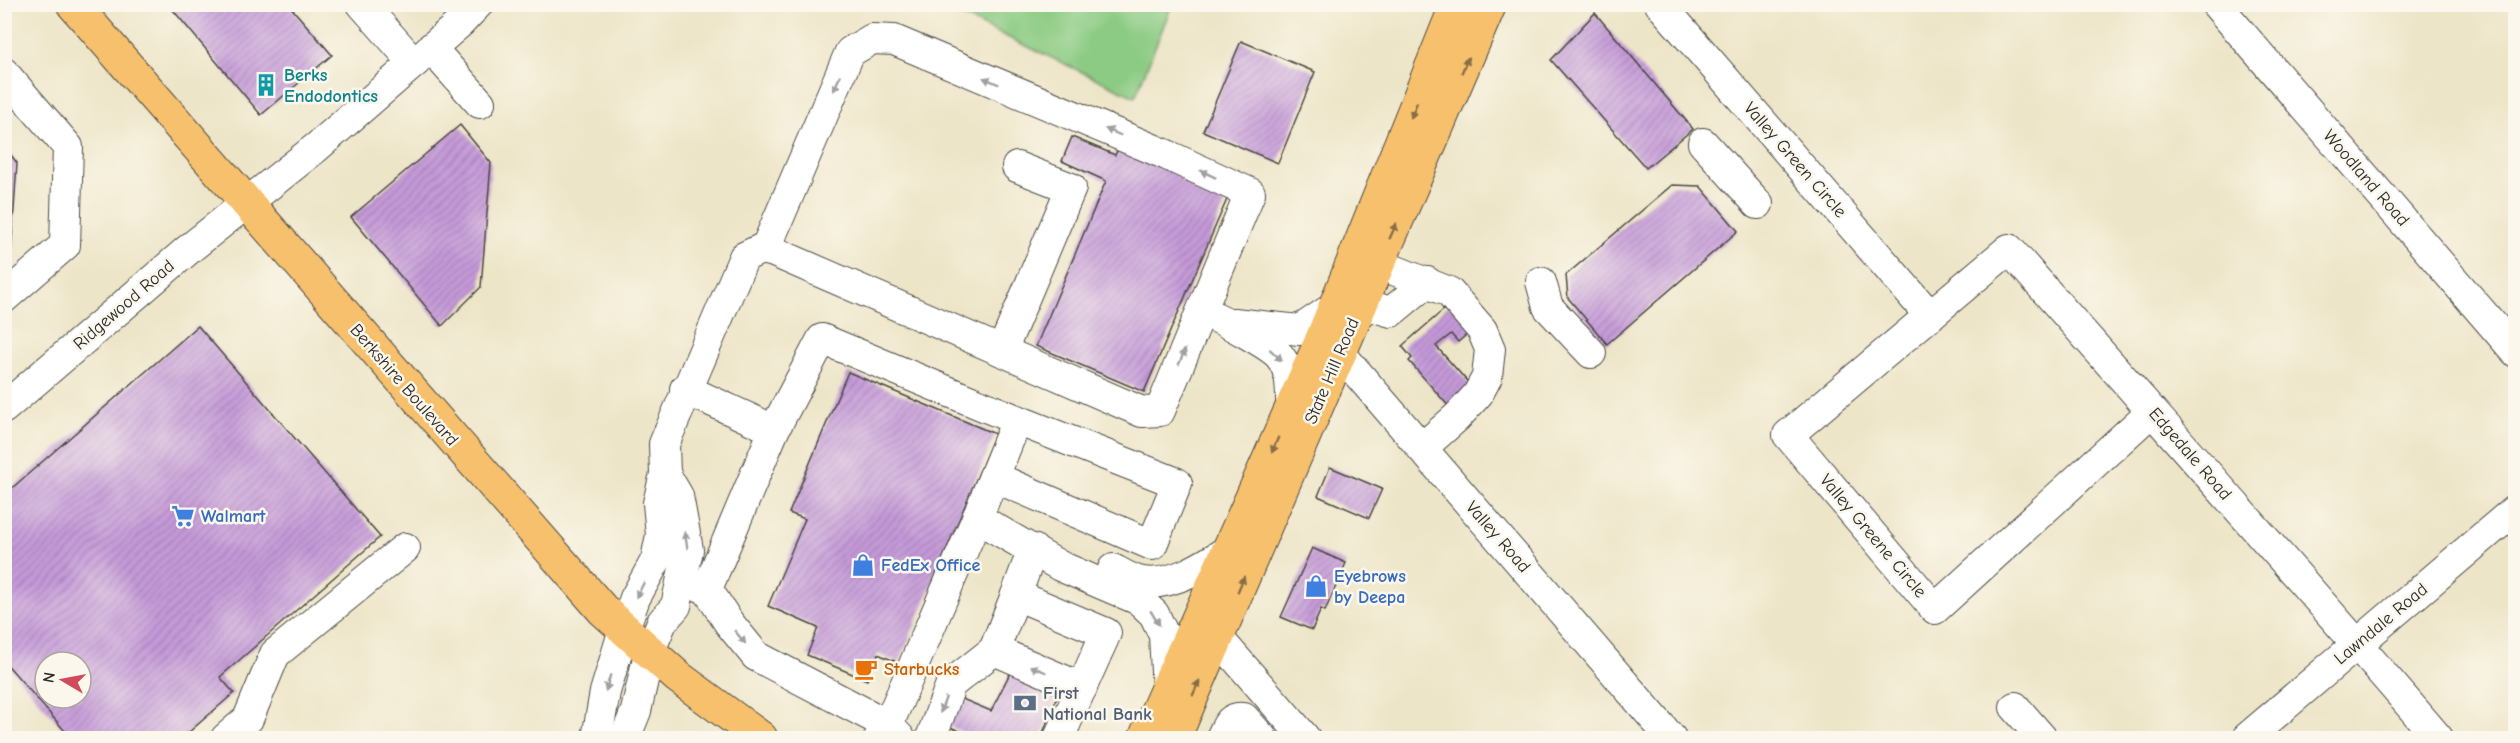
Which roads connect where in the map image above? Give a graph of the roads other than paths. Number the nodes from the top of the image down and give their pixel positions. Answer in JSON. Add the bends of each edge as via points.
{"nodes":[{"id":1,"x":73,"y":4,"type":"edge"},
{"id":2,"x":362,"y":4,"type":"edge"},
{"id":3,"x":1457,"y":4,"type":"edge"},
{"id":4,"x":1490,"y":4,"type":"edge"},
{"id":5,"x":1660,"y":4,"type":"edge"},
{"id":6,"x":2216,"y":4,"type":"edge"},
{"id":7,"x":469,"y":8,"type":"edge"},
{"id":8,"x":423,"y":55,"type":"junction"},
{"id":9,"x":4,"y":73,"type":"edge"},
{"id":10,"x":480,"y":103,"type":"dead end"},
{"id":11,"x":1703,"y":143,"type":"dead end"},
{"id":12,"x":1017,"y":167,"type":"dead end"},
{"id":13,"x":246,"y":204,"type":"junction"},
{"id":14,"x":1758,"y":204,"type":"dead end"},
{"id":15,"x":765,"y":250,"type":"junction"},
{"id":16,"x":1378,"y":264,"type":"junction"},
{"id":17,"x":1427,"y":282,"type":"junction"},
{"id":18,"x":1541,"y":282,"type":"dead end"},
{"id":19,"x":4,"y":298,"type":"edge"},
{"id":20,"x":1347,"y":305,"type":"junction"},
{"id":21,"x":1216,"y":316,"type":"junction"},
{"id":22,"x":1930,"y":316,"type":"junction"},
{"id":23,"x":1330,"y":348,"type":"junction"},
{"id":24,"x":1002,"y":351,"type":"junction"},
{"id":25,"x":2516,"y":352,"type":"edge"},
{"id":26,"x":1591,"y":353,"type":"dead end"},
{"id":27,"x":685,"y":389,"type":"junction"},
{"id":28,"x":4,"y":408,"type":"edge"},
{"id":29,"x":1291,"y":408,"type":"junction"},
{"id":30,"x":2152,"y":411,"type":"junction"},
{"id":31,"x":1017,"y":420,"type":"junction"},
{"id":32,"x":774,"y":430,"type":"junction"},
{"id":33,"x":1422,"y":448,"type":"junction"},
{"id":34,"x":665,"y":474,"type":"junction"},
{"id":35,"x":994,"y":477,"type":"junction"},
{"id":36,"x":2516,"y":509,"type":"edge"},
{"id":37,"x":976,"y":518,"type":"junction"},
{"id":38,"x":405,"y":548,"type":"dead end"},
{"id":39,"x":1231,"y":548,"type":"junction"},
{"id":40,"x":1033,"y":549,"type":"junction"},
{"id":41,"x":695,"y":584,"type":"junction"},
{"id":42,"x":1016,"y":595,"type":"junction"},
{"id":43,"x":624,"y":629,"type":"junction"},
{"id":44,"x":1209,"y":630,"type":"junction"},
{"id":45,"x":2357,"y":644,"type":"junction"},
{"id":46,"x":994,"y":650,"type":"junction"},
{"id":47,"x":649,"y":653,"type":"junction"},
{"id":48,"x":1082,"y":688,"type":"junction"},
{"id":49,"x":1167,"y":690,"type":"junction"},
{"id":50,"x":2015,"y":707,"type":"dead end"},
{"id":51,"x":889,"y":734,"type":"edge"},
{"id":52,"x":1294,"y":735,"type":"edge"},
{"id":53,"x":226,"y":738,"type":"edge"},
{"id":54,"x":597,"y":738,"type":"edge"},
{"id":55,"x":625,"y":738,"type":"edge"},
{"id":56,"x":761,"y":738,"type":"edge"},
{"id":57,"x":931,"y":738,"type":"edge"},
{"id":58,"x":1059,"y":738,"type":"edge"},
{"id":59,"x":1145,"y":738,"type":"edge"},
{"id":60,"x":1174,"y":738,"type":"edge"},
{"id":61,"x":1221,"y":738,"type":"edge"},
{"id":62,"x":1262,"y":738,"type":"edge"},
{"id":63,"x":1671,"y":738,"type":"edge"},
{"id":64,"x":2042,"y":738,"type":"edge"},
{"id":65,"x":2247,"y":738,"type":"edge"},
{"id":66,"x":2438,"y":738,"type":"edge"}],
"edges":[{"from":1,"to":13,"type":"main road","name":"Berkshire Boulevard"},
{"from":2,"to":8,"type":"street"},
{"from":3,"to":20,"type":"main road","name":"State Hill Road","one_way":true},
{"from":16,"to":4,"type":"main road","name":"State Hill Road","one_way":true},
{"from":5,"to":22,"type":"street","name":"Valley Green Circle"},
{"from":6,"to":25,"type":"street","name":"Woodland Road"},
{"from":7,"to":8,"type":"street","name":"Ridgewood Road"},
{"from":8,"to":10,"type":"street"},
{"from":8,"to":13,"type":"street","name":"Ridgewood Road"},
{"from":9,"to":19,"type":"street","via":[[68,147],[65,245]]},
{"from":11,"to":14,"type":"street"},
{"from":12,"to":24,"type":"street","via":[[1071,188]]},
{"from":13,"to":28,"type":"street","name":"Ridgewood Road"},
{"from":13,"to":43,"type":"main road","name":"Berkshire Boulevard","via":[[549,550]]},
{"from":21,"to":15,"type":"street","one_way":true,"via":[[1250,193],[894,40],[872,39],[850,52]]},
{"from":15,"to":24,"type":"street"},
{"from":15,"to":27,"type":"street","via":[[744,256]]},
{"from":16,"to":17,"type":"street"},
{"from":16,"to":20,"type":"main road","name":"State Hill Road"},
{"from":17,"to":20,"type":"street","via":[[1391,312]]},
{"from":17,"to":33,"type":"street","via":[[1449,292],[1482,330],[1490,349],[1487,377],[1478,394]]},
{"from":18,"to":26,"type":"street","via":[[1548,308]]},
{"from":20,"to":21,"type":"street","via":[[1300,330]]},
{"from":20,"to":23,"type":"main road","name":"State Hill Road"},
{"from":24,"to":21,"type":"street","one_way":true,"via":[[1143,412],[1160,411]]},
{"from":21,"to":29,"type":"street","one_way":true,"via":[[1281,357],[1291,382]]},
{"from":22,"to":30,"type":"street","name":"Edgedale Road","via":[[2009,249]]},
{"from":22,"to":30,"type":"street","name":"Valley Greene Circle","via":[[1788,435],[1935,609]]},
{"from":23,"to":29,"type":"main road","name":"State Hill Road"},
{"from":23,"to":33,"type":"street","name":"Valley Road"},
{"from":44,"to":23,"type":"main road","name":"State Hill Road","one_way":true},
{"from":27,"to":32,"type":"street"},
{"from":27,"to":34,"type":"street","via":[[664,444]]},
{"from":29,"to":39,"type":"main road","name":"State Hill Road","one_way":true},
{"from":30,"to":45,"type":"street","name":"Edgedale Road"},
{"from":31,"to":32,"type":"street","via":[[822,339]]},
{"from":31,"to":35,"type":"street"},
{"from":31,"to":35,"type":"street","via":[[1177,483],[1152,545]]},
{"from":32,"to":41,"type":"street"},
{"from":33,"to":63,"type":"street","name":"Valley Road"},
{"from":41,"to":34,"type":"street","one_way":true,"via":[[678,496]]},
{"from":34,"to":43,"type":"street","one_way":true,"via":[[658,503],[661,535],[656,560],[635,598]]},
{"from":35,"to":37,"type":"street"},
{"from":36,"to":45,"type":"street","name":"Lawndale Road"},
{"from":37,"to":40,"type":"street"},
{"from":37,"to":51,"type":"street"},
{"from":38,"to":53,"type":"street","via":[[275,654],[248,719]]},
{"from":39,"to":40,"type":"street","via":[[1198,570],[1160,582],[1143,582],[1067,550]]},
{"from":39,"to":44,"type":"main road","name":"State Hill Road"},
{"from":40,"to":42,"type":"street"},
{"from":40,"to":49,"type":"street","one_way":true,"via":[[1060,566],[1139,600],[1154,614],[1164,635]]},
{"from":41,"to":47,"type":"street","via":[[662,622]]},
{"from":41,"to":51,"type":"street","one_way":true,"via":[[756,656]]},
{"from":42,"to":46,"type":"street"},
{"from":42,"to":48,"type":"street","via":[[1106,633]]},
{"from":43,"to":47,"type":"main road","name":"Berkshire Boulevard"},
{"from":43,"to":54,"type":"street","one_way":true,"via":[[605,692]]},
{"from":44,"to":49,"type":"main road","name":"State Hill Road"},
{"from":44,"to":52,"type":"street"},
{"from":60,"to":44,"type":"main road","name":"State Hill Road","one_way":true},
{"from":45,"to":65,"type":"street","name":"Lawndale Road"},
{"from":45,"to":66,"type":"street","name":"Edgedale Road"},
{"from":48,"to":46,"type":"street","one_way":true},
{"from":46,"to":57,"type":"street","one_way":true,"via":[[951,684]]},
{"from":47,"to":55,"type":"street","via":[[636,711]]},
{"from":47,"to":56,"type":"main road","name":"Berkshire Boulevard"},
{"from":48,"to":58,"type":"street"},
{"from":49,"to":59,"type":"main road","name":"State Hill Road"},
{"from":50,"to":64,"type":"street"},
{"from":61,"to":62,"type":"street","via":[[1229,721],[1236,717],[1244,718]]}]}
